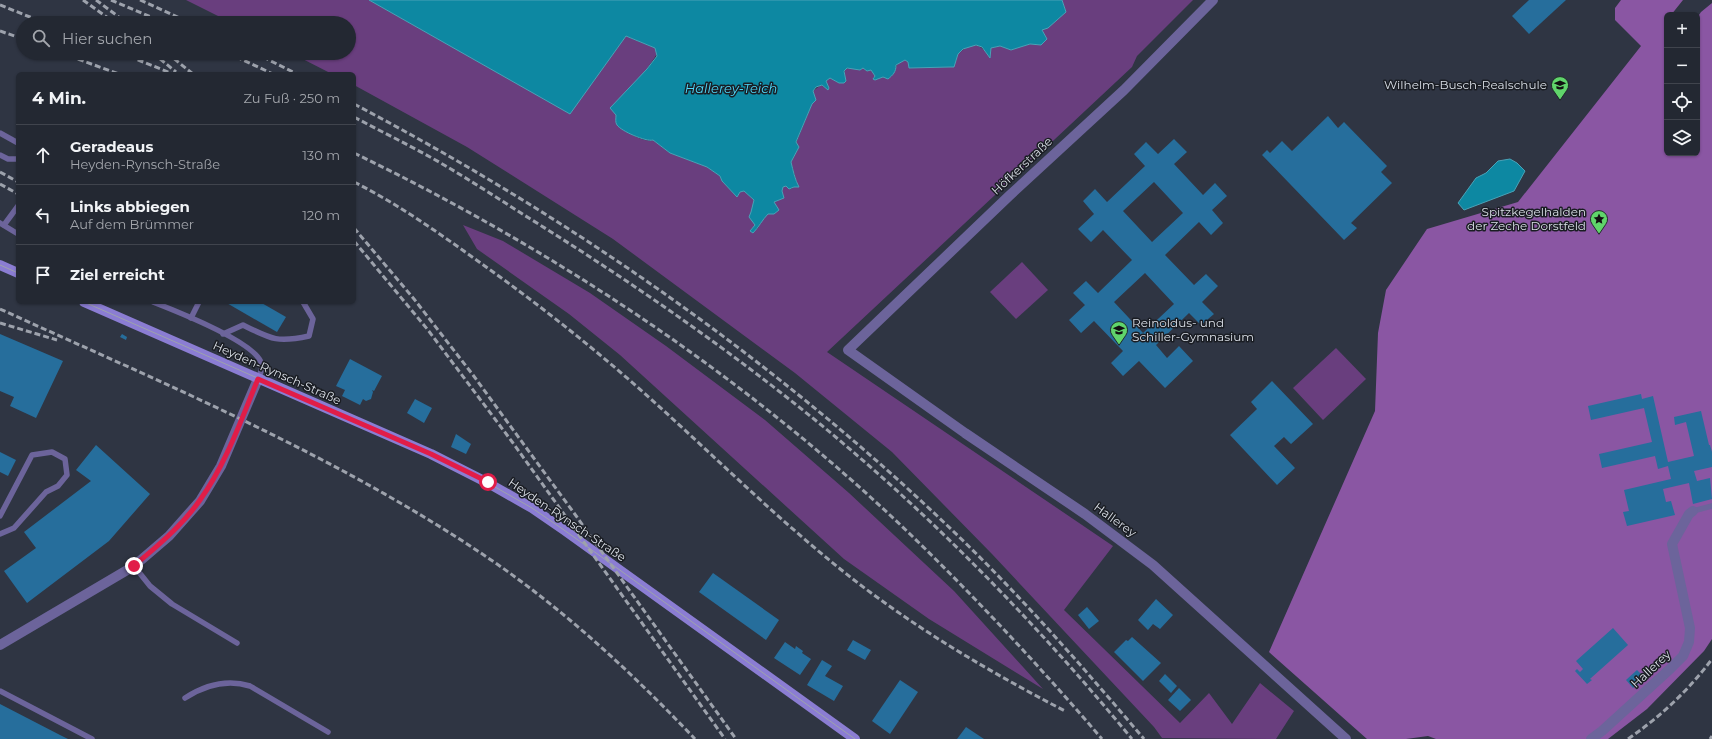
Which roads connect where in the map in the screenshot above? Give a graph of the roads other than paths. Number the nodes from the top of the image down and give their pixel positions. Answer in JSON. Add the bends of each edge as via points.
{"nodes":[{"id":1,"x":1213,"y":0,"type":"edge"},
{"id":2,"x":0,"y":133,"type":"edge"},
{"id":3,"x":16,"y":142,"type":"edge"},
{"id":4,"x":0,"y":155,"type":"edge"},
{"id":5,"x":16,"y":159,"type":"edge"},
{"id":6,"x":16,"y":208,"type":"edge"},
{"id":7,"x":2,"y":224,"type":"edge"},
{"id":8,"x":16,"y":233,"type":"edge"},
{"id":9,"x":0,"y":265,"type":"edge"},
{"id":10,"x":16,"y":272,"type":"edge"},
{"id":11,"x":89,"y":304,"type":"edge"},
{"id":12,"x":159,"y":304,"type":"edge"},
{"id":13,"x":198,"y":304,"type":"edge"},
{"id":14,"x":304,"y":304,"type":"edge"},
{"id":15,"x":191,"y":318,"type":"junction"},
{"id":16,"x":223,"y":334,"type":"junction"},
{"id":17,"x":848,"y":350,"type":"joint"},
{"id":18,"x":258,"y":379,"type":"junction"},
{"id":19,"x":1712,"y":506,"type":"edge"},
{"id":20,"x":1694,"y":511,"type":"joint"},
{"id":21,"x":0,"y":516,"type":"edge"},
{"id":22,"x":0,"y":534,"type":"edge"},
{"id":23,"x":134,"y":566,"type":"junction"},
{"id":24,"x":237,"y":643,"type":"dead end"},
{"id":25,"x":0,"y":645,"type":"edge"},
{"id":26,"x":0,"y":691,"type":"edge"},
{"id":27,"x":185,"y":698,"type":"dead end"},
{"id":28,"x":328,"y":732,"type":"dead end"},
{"id":29,"x":92,"y":739,"type":"edge"},
{"id":30,"x":855,"y":739,"type":"edge"},
{"id":31,"x":1346,"y":739,"type":"edge"},
{"id":32,"x":1591,"y":739,"type":"edge"}],
"edges":[{"from":1,"to":17,"type":"street","name":"Höfkerstraße","via":[[1124,90]]},
{"from":2,"to":3,"type":"lane"},
{"from":4,"to":5,"type":"lane"},
{"from":6,"to":7,"type":"lane"},
{"from":7,"to":8,"type":"lane"},
{"from":9,"to":10,"type":"main road"},
{"from":11,"to":18,"type":"main road","name":"Heyden-Rynsch-Straße"},
{"from":12,"to":15,"type":"lane"},
{"from":13,"to":15,"type":"lane"},
{"from":14,"to":16,"type":"lane","via":[[313,319],[309,336],[288,340],[270,338],[243,325]]},
{"from":15,"to":16,"type":"lane"},
{"from":16,"to":18,"type":"lane","via":[[249,348],[258,357],[262,368]]},
{"from":17,"to":31,"type":"street","name":"Hallerey","via":[[1125,543]]},
{"from":18,"to":23,"type":"street","via":[[221,466],[200,501],[169,536]]},
{"from":18,"to":30,"type":"main road","name":"Heyden-Rynsch-Straße","via":[[431,454],[488,482],[532,508]]},
{"from":19,"to":20,"type":"lane"},
{"from":20,"to":32,"type":"street","name":"Hallerey","via":[[1689,514],[1672,544],[1690,628],[1689,642],[1683,656]]},
{"from":21,"to":22,"type":"lane","via":[[32,455],[52,452],[65,459],[67,475],[58,486],[46,492],[14,528]]},
{"from":23,"to":24,"type":"lane","via":[[150,586],[172,604]]},
{"from":23,"to":25,"type":"street"},
{"from":26,"to":29,"type":"lane"},
{"from":27,"to":28,"type":"lane","via":[[196,690],[220,683],[239,683],[250,686]]}]}
